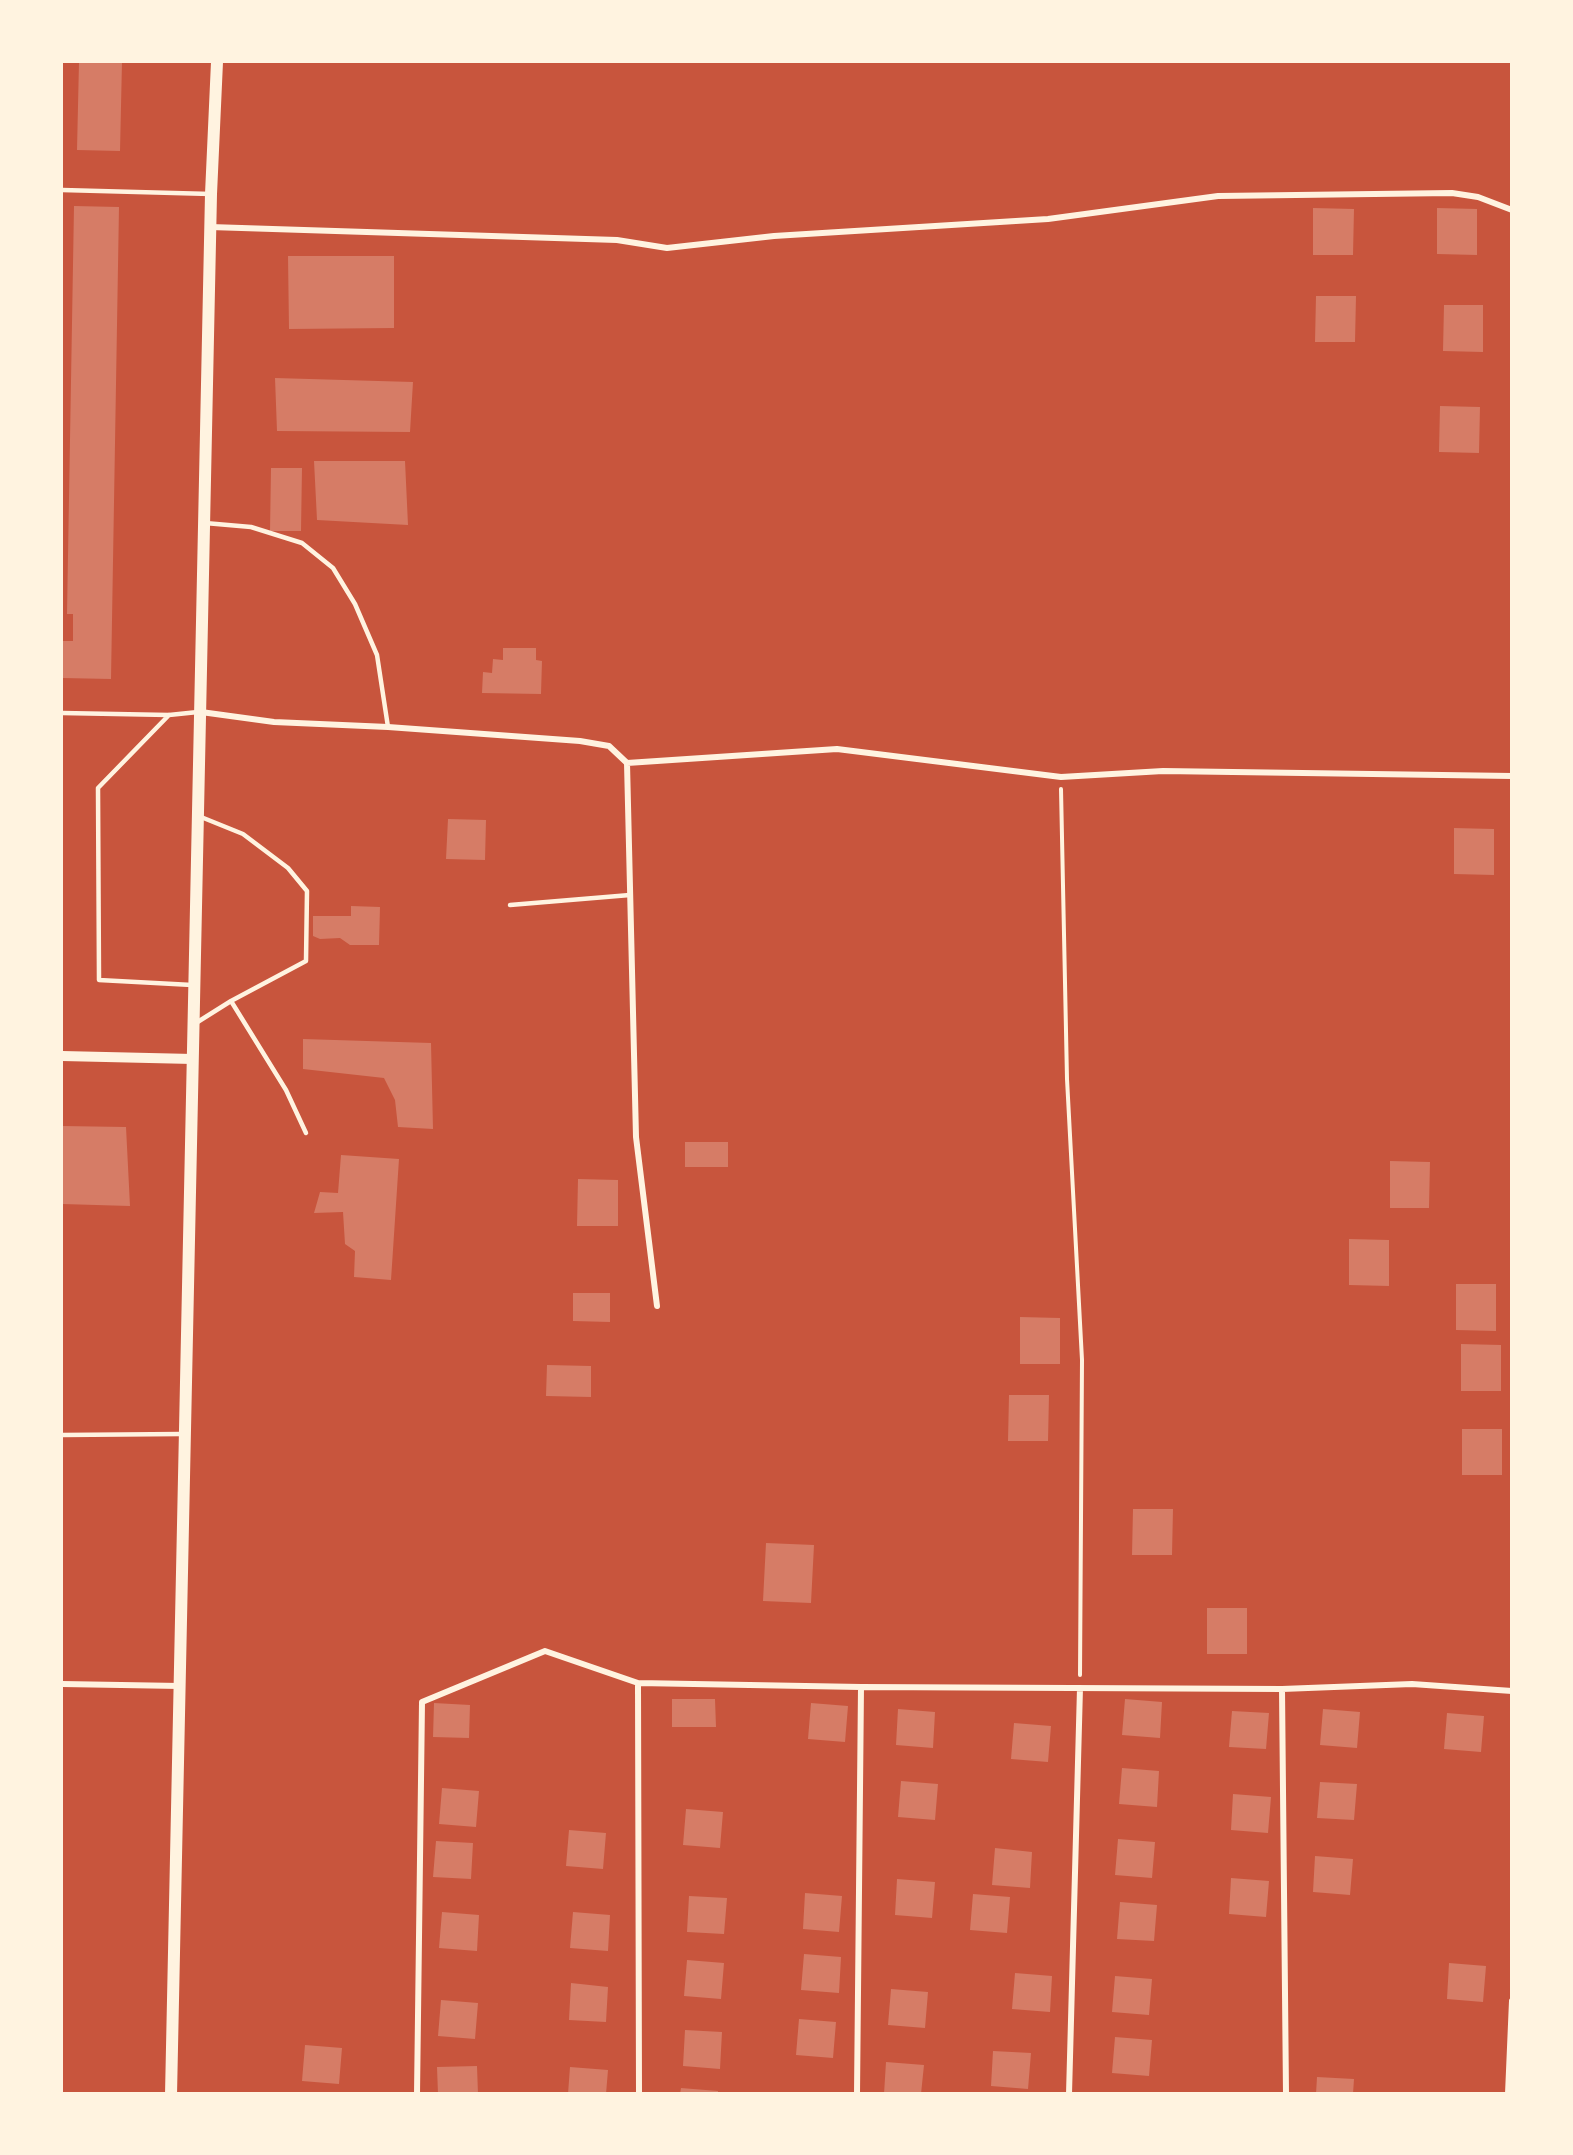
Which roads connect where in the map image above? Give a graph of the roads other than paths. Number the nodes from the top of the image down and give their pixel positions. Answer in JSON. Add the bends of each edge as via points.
{"nodes":[{"id":1,"x":217,"y":62,"type":"edge"},
{"id":2,"x":62,"y":189,"type":"edge"},
{"id":3,"x":211,"y":194,"type":"junction"},
{"id":4,"x":1512,"y":210,"type":"edge"},
{"id":5,"x":210,"y":227,"type":"junction"},
{"id":6,"x":204,"y":523,"type":"junction"},
{"id":7,"x":201,"y":712,"type":"junction"},
{"id":8,"x":62,"y":713,"type":"edge"},
{"id":9,"x":169,"y":715,"type":"junction"},
{"id":10,"x":388,"y":727,"type":"junction"},
{"id":11,"x":627,"y":763,"type":"junction"},
{"id":12,"x":1512,"y":776,"type":"edge"},
{"id":13,"x":198,"y":816,"type":"junction"},
{"id":14,"x":630,"y":895,"type":"junction"},
{"id":15,"x":510,"y":905,"type":"dead end"},
{"id":16,"x":194,"y":985,"type":"junction"},
{"id":17,"x":231,"y":1000,"type":"junction"},
{"id":18,"x":194,"y":1025,"type":"junction"},
{"id":19,"x":62,"y":1056,"type":"edge"},
{"id":20,"x":193,"y":1059,"type":"junction"},
{"id":21,"x":306,"y":1133,"type":"dead end"},
{"id":22,"x":657,"y":1306,"type":"dead end"},
{"id":23,"x":185,"y":1434,"type":"junction"},
{"id":24,"x":62,"y":1435,"type":"edge"},
{"id":25,"x":638,"y":1683,"type":"junction"},
{"id":26,"x":62,"y":1684,"type":"edge"},
{"id":27,"x":180,"y":1686,"type":"junction"},
{"id":28,"x":861,"y":1687,"type":"junction"},
{"id":29,"x":1080,"y":1688,"type":"junction"},
{"id":30,"x":1282,"y":1689,"type":"junction"},
{"id":31,"x":1512,"y":1691,"type":"edge"},
{"id":32,"x":1512,"y":2001,"type":"edge"},
{"id":33,"x":171,"y":2094,"type":"edge"},
{"id":34,"x":417,"y":2094,"type":"edge"},
{"id":35,"x":639,"y":2094,"type":"edge"},
{"id":36,"x":857,"y":2094,"type":"edge"},
{"id":37,"x":1069,"y":2094,"type":"edge"},
{"id":38,"x":1286,"y":2094,"type":"edge"},
{"id":39,"x":1508,"y":2094,"type":"edge"}],
"edges":[{"from":1,"to":3,"type":"main road"},
{"from":2,"to":3,"type":"lane"},
{"from":3,"to":5,"type":"main road"},
{"from":4,"to":5,"type":"street","via":[[1479,197],[1452,193],[1218,196],[1047,219],[774,236],[667,248],[617,240]]},
{"from":5,"to":6,"type":"main road"},
{"from":6,"to":7,"type":"main road"},
{"from":6,"to":10,"type":"lane","via":[[251,527],[302,543],[333,568],[356,604],[377,655]]},
{"from":7,"to":9,"type":"lane"},
{"from":7,"to":10,"type":"street","via":[[274,722]]},
{"from":7,"to":13,"type":"main road"},
{"from":8,"to":9,"type":"lane"},
{"from":9,"to":16,"type":"lane","via":[[98,789],[99,980]]},
{"from":10,"to":11,"type":"street","via":[[580,741],[609,746]]},
{"from":11,"to":12,"type":"street","via":[[837,749],[1061,777],[1163,771]]},
{"from":11,"to":14,"type":"street"},
{"from":13,"to":16,"type":"main road"},
{"from":13,"to":17,"type":"lane","via":[[243,834],[288,868],[307,891],[306,961]]},
{"from":14,"to":15,"type":"lane"},
{"from":14,"to":22,"type":"street","via":[[636,1137]]},
{"from":16,"to":18,"type":"main road"},
{"from":17,"to":18,"type":"lane"},
{"from":17,"to":21,"type":"lane","via":[[286,1090]]},
{"from":18,"to":20,"type":"main road"},
{"from":19,"to":20,"type":"street"},
{"from":20,"to":23,"type":"main road"},
{"from":23,"to":24,"type":"lane"},
{"from":23,"to":27,"type":"main road"},
{"from":25,"to":28,"type":"street"},
{"from":25,"to":34,"type":"street","via":[[545,1651],[422,1702]]},
{"from":25,"to":35,"type":"street"},
{"from":26,"to":27,"type":"street"},
{"from":27,"to":33,"type":"main road"},
{"from":28,"to":29,"type":"street"},
{"from":28,"to":36,"type":"street"},
{"from":29,"to":30,"type":"street"},
{"from":29,"to":37,"type":"street"},
{"from":30,"to":31,"type":"street","via":[[1412,1684]]},
{"from":30,"to":38,"type":"street"},
{"from":32,"to":39,"type":"street"}]}
